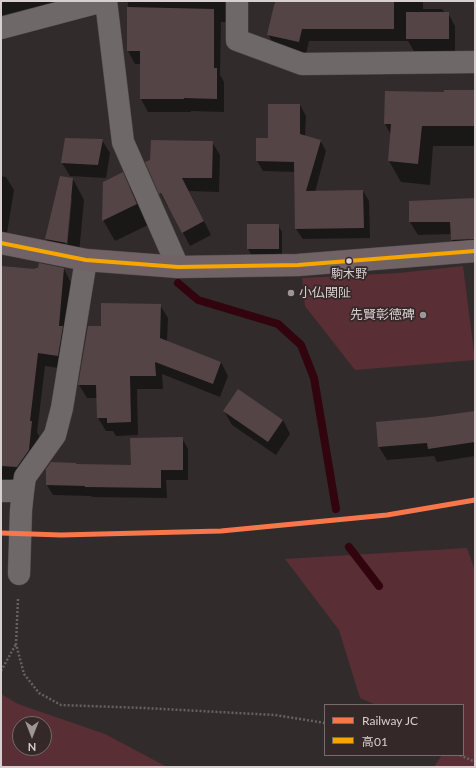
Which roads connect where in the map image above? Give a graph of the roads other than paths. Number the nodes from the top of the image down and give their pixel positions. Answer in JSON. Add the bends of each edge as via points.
{"nodes":[{"id":1,"x":103,"y":1,"type":"edge"},
{"id":2,"x":106,"y":1,"type":"edge"},
{"id":3,"x":237,"y":1,"type":"edge"},
{"id":4,"x":1,"y":28,"type":"edge"},
{"id":5,"x":475,"y":62,"type":"edge"},
{"id":6,"x":1,"y":243,"type":"edge"},
{"id":7,"x":475,"y":251,"type":"edge"},
{"id":8,"x":86,"y":260,"type":"junction"},
{"id":9,"x":178,"y":267,"type":"junction"},
{"id":10,"x":1,"y":490,"type":"edge"},
{"id":11,"x":22,"y":501,"type":"junction"},
{"id":12,"x":19,"y":574,"type":"road end"}],
"edges":[{"from":1,"to":4,"type":"street"},
{"from":2,"to":9,"type":"street","via":[[123,142]]},
{"from":3,"to":5,"type":"street","via":[[238,40],[302,64]]},
{"from":6,"to":8,"type":"main road"},
{"from":7,"to":9,"type":"main road","via":[[298,265]]},
{"from":8,"to":9,"type":"main road"},
{"from":8,"to":11,"type":"street","via":[[62,408],[55,434],[25,477]]},
{"from":10,"to":11,"type":"street"},
{"from":11,"to":12,"type":"street"}]}
